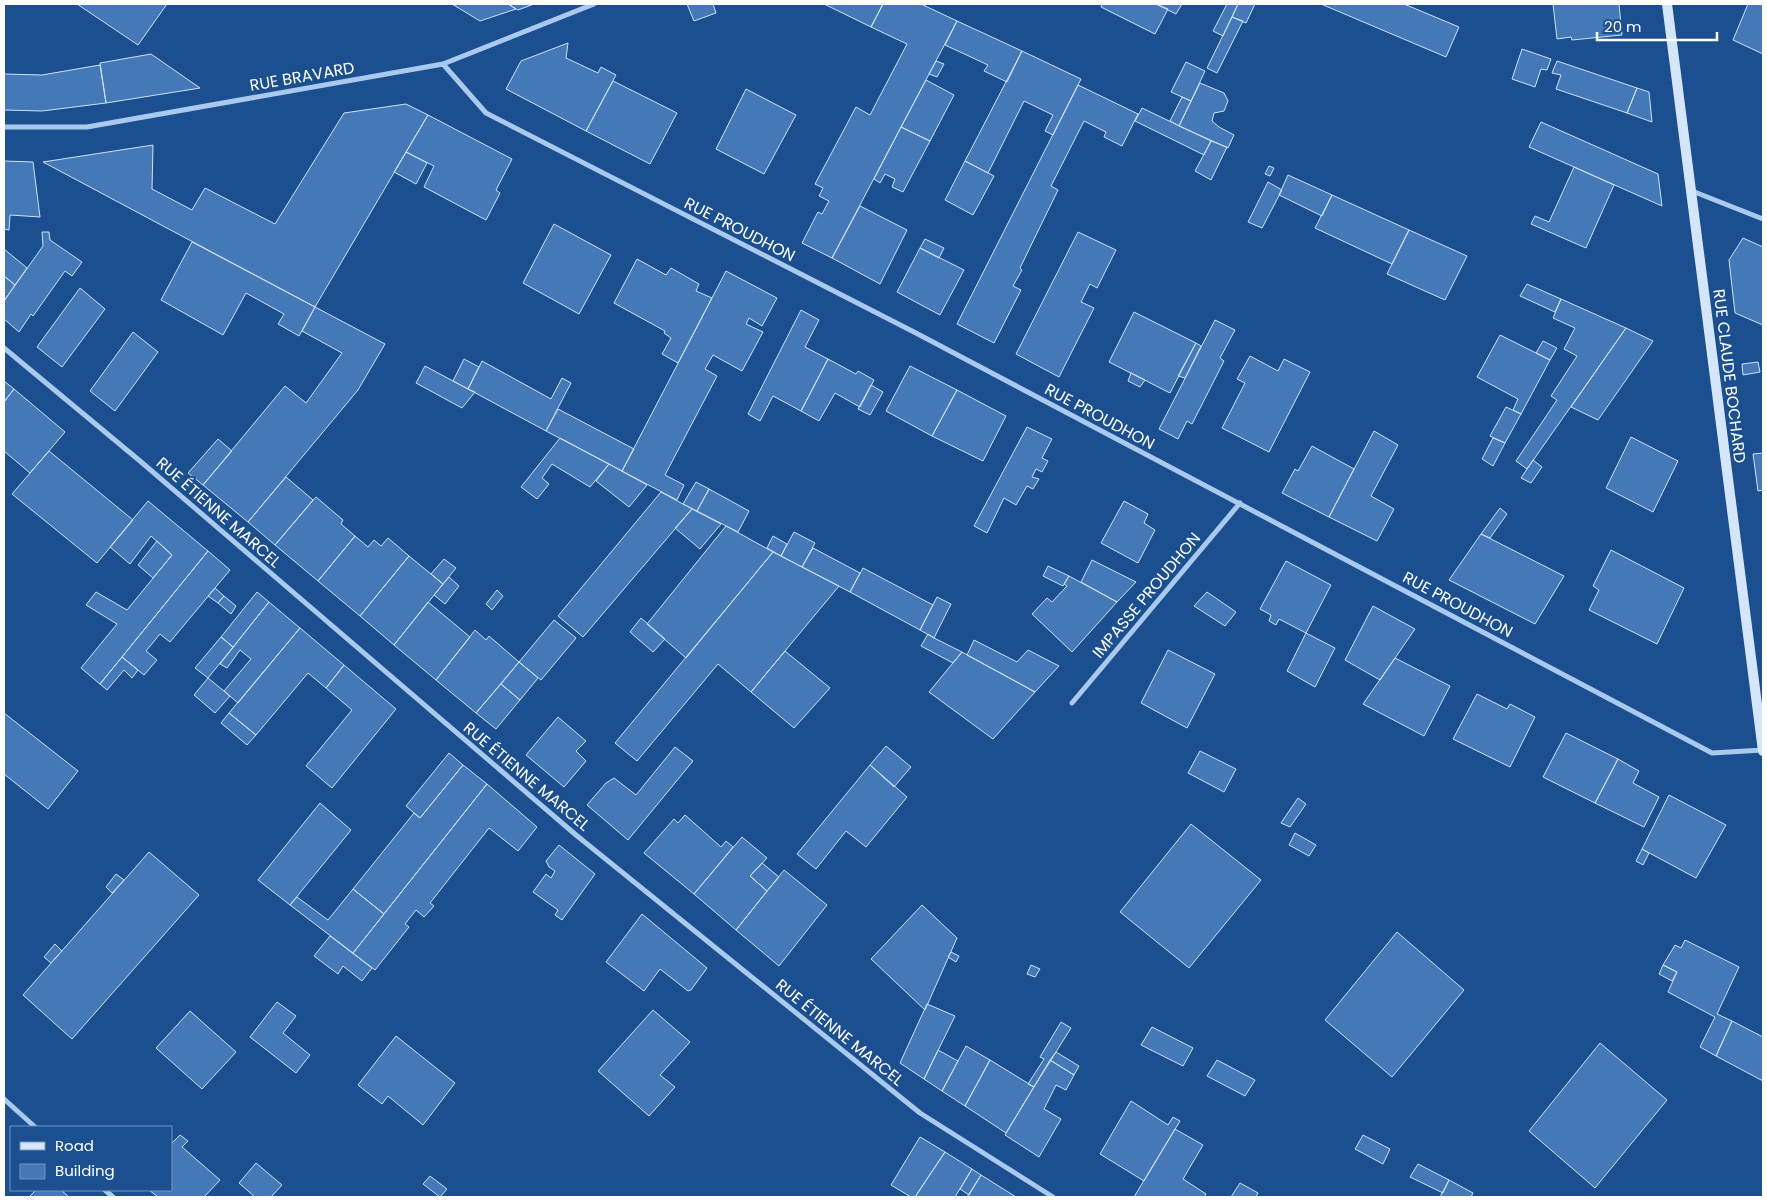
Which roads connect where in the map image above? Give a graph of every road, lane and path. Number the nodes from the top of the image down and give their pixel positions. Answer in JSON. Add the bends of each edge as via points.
{"nodes":[{"id":1,"x":594,"y":4,"type":"edge"},
{"id":2,"x":1668,"y":4,"type":"edge"},
{"id":3,"x":442,"y":64,"type":"junction"},
{"id":4,"x":4,"y":127,"type":"edge"},
{"id":5,"x":1691,"y":191,"type":"junction"},
{"id":6,"x":1763,"y":219,"type":"edge"},
{"id":7,"x":4,"y":348,"type":"edge"},
{"id":8,"x":1240,"y":503,"type":"junction"},
{"id":9,"x":1072,"y":704,"type":"dead end"},
{"id":10,"x":1763,"y":751,"type":"edge"},
{"id":11,"x":4,"y":1099,"type":"edge"},
{"id":12,"x":35,"y":1126,"type":"edge"},
{"id":13,"x":1053,"y":1197,"type":"edge"}],
"edges":[{"from":1,"to":3,"type":"street","name":"RUE BRAVARD"},
{"from":2,"to":5,"type":"main road","name":"RUE CLAUDE BOCHARD"},
{"from":3,"to":4,"type":"street","name":"RUE BRAVARD","via":[[86,126]]},
{"from":3,"to":8,"type":"street","name":"RUE PROUDHON","via":[[486,113]]},
{"from":5,"to":6,"type":"street"},
{"from":5,"to":10,"type":"main road","name":"RUE CLAUDE BOCHARD"},
{"from":7,"to":13,"type":"street","name":"RUE ÉTIENNE MARCEL","via":[[576,835],[920,1113]]},
{"from":8,"to":9,"type":"street","name":"IMPASSE PROUDHON"},
{"from":8,"to":10,"type":"street","name":"RUE PROUDHON","via":[[1712,753]]},
{"from":11,"to":12,"type":"street"}]}
